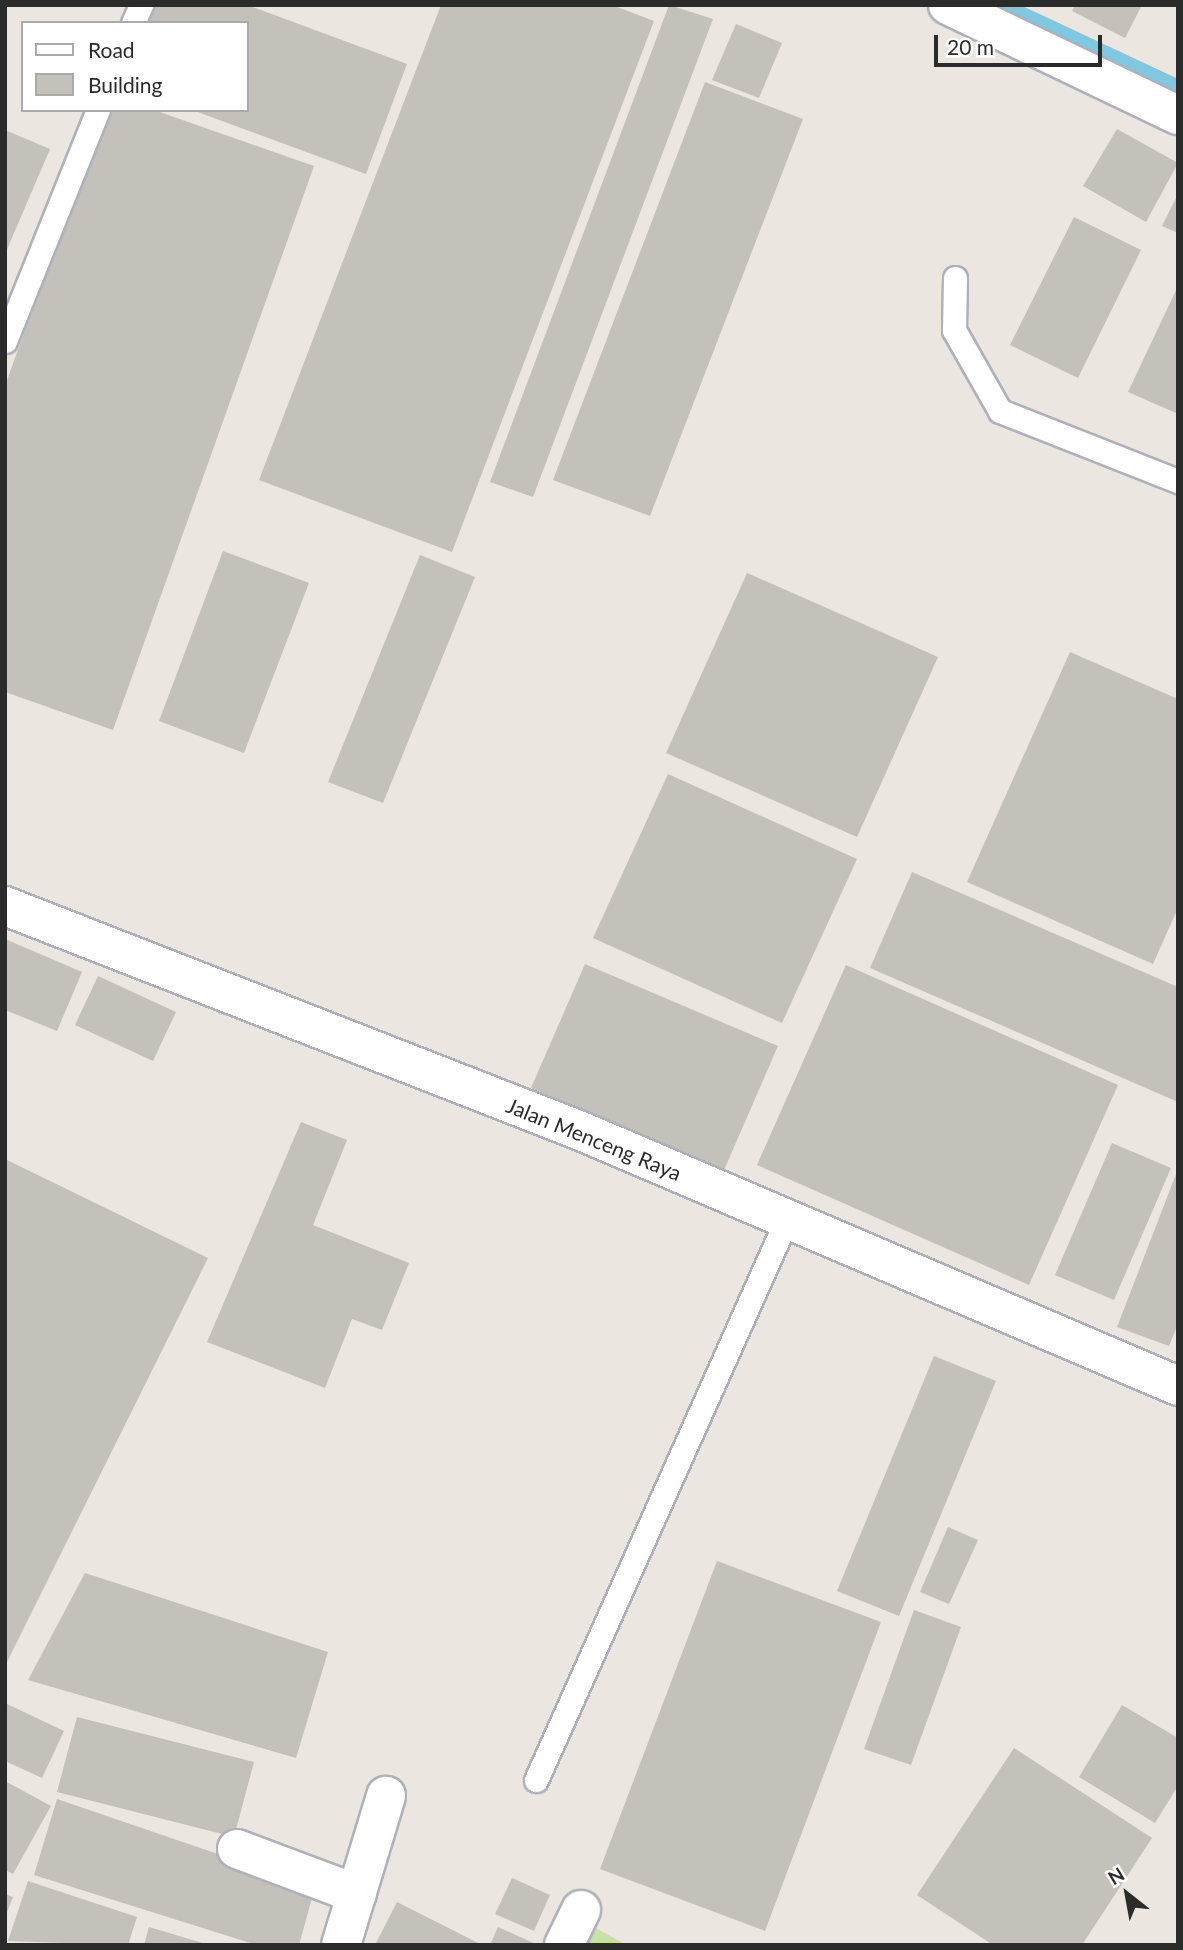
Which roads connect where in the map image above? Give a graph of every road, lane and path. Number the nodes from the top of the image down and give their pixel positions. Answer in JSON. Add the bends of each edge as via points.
{"nodes":[{"id":1,"x":948,"y":5,"type":"edge"},
{"id":2,"x":97,"y":112,"type":"edge"},
{"id":3,"x":1178,"y":114,"type":"edge"},
{"id":4,"x":956,"y":278,"type":"dead end"},
{"id":5,"x":5,"y":341,"type":"edge"},
{"id":6,"x":1178,"y":481,"type":"edge"},
{"id":7,"x":5,"y":906,"type":"edge"},
{"id":8,"x":787,"y":1219,"type":"junction"},
{"id":9,"x":1176,"y":1380,"type":"edge"},
{"id":10,"x":536,"y":1780,"type":"dead end"},
{"id":11,"x":386,"y":1796,"type":"dead end"},
{"id":12,"x":237,"y":1849,"type":"dead end"},
{"id":13,"x":357,"y":1894,"type":"junction"},
{"id":14,"x":581,"y":1910,"type":"dead end"},
{"id":15,"x":341,"y":1945,"type":"edge"},
{"id":16,"x":564,"y":1945,"type":"edge"}],
"edges":[{"from":1,"to":3,"type":"street"},
{"from":2,"to":5,"type":"lane"},
{"from":4,"to":6,"type":"lane","via":[[954,330],[1000,411]]},
{"from":7,"to":8,"type":"street","name":"Jalan Menceng Raya"},
{"from":8,"to":9,"type":"street","name":"Jalan Menceng Raya"},
{"from":8,"to":10,"type":"lane"},
{"from":11,"to":13,"type":"street"},
{"from":12,"to":13,"type":"street"},
{"from":13,"to":15,"type":"street"},
{"from":14,"to":16,"type":"street"}]}
